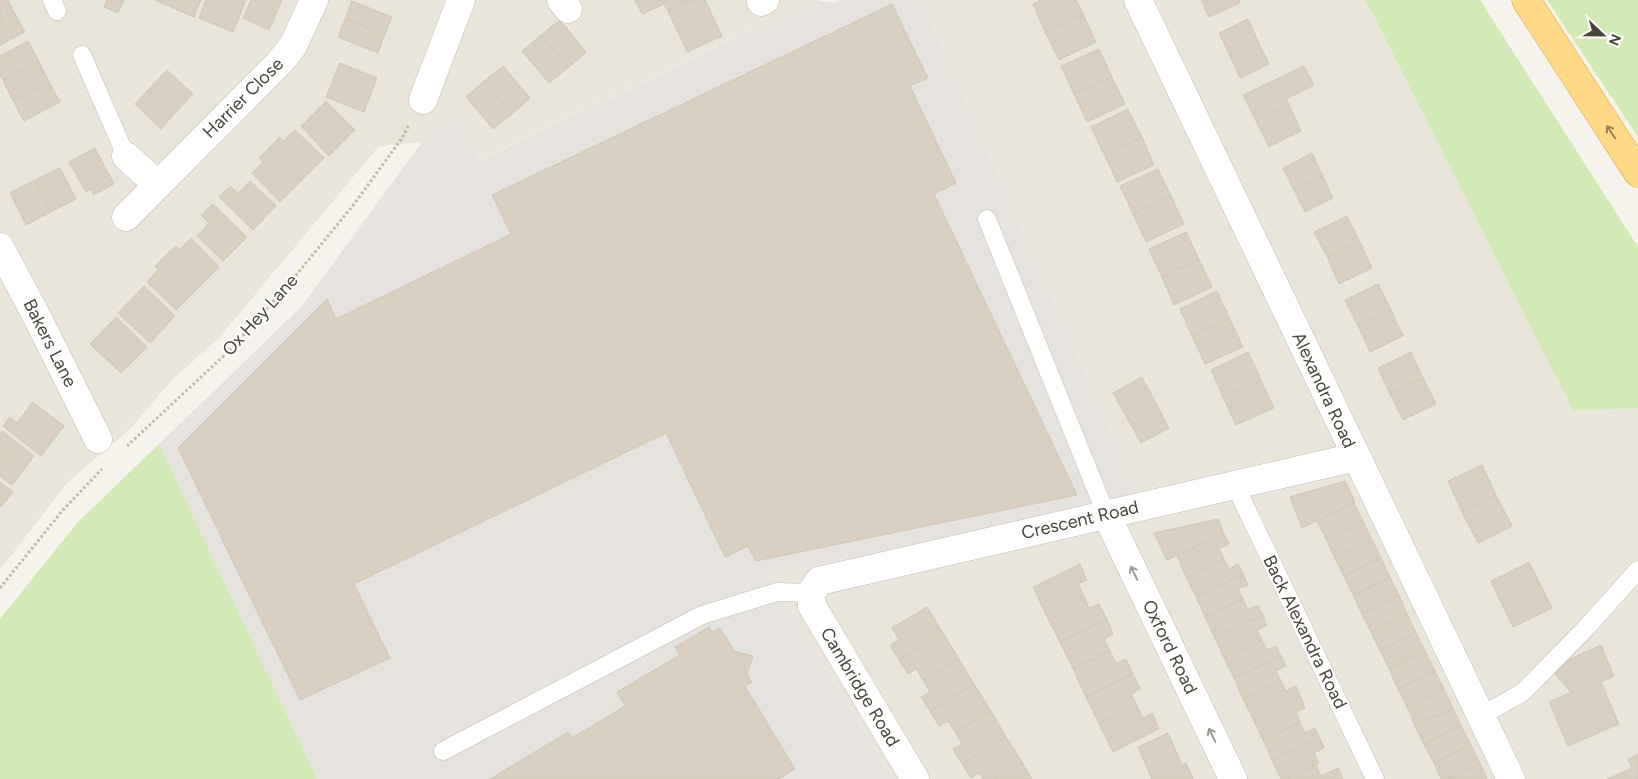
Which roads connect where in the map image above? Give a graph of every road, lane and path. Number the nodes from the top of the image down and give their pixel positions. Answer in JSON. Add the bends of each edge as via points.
{"nodes":[{"id":1,"x":314,"y":0,"type":"edge"},
{"id":2,"x":461,"y":0,"type":"edge"},
{"id":3,"x":760,"y":0,"type":"edge"},
{"id":4,"x":765,"y":0,"type":"edge"},
{"id":5,"x":1138,"y":0,"type":"edge"},
{"id":6,"x":1526,"y":0,"type":"edge"},
{"id":7,"x":82,"y":55,"type":"dead end"},
{"id":8,"x":423,"y":100,"type":"joint"},
{"id":9,"x":126,"y":156,"type":"joint"},
{"id":10,"x":1638,"y":172,"type":"edge"},
{"id":11,"x":157,"y":184,"type":"junction"},
{"id":12,"x":126,"y":217,"type":"dead end"},
{"id":13,"x":987,"y":219,"type":"dead end"},
{"id":14,"x":0,"y":247,"type":"edge"},
{"id":15,"x":98,"y":439,"type":"dead end"},
{"id":16,"x":125,"y":448,"type":"dead end"},
{"id":17,"x":1356,"y":457,"type":"junction"},
{"id":18,"x":105,"y":467,"type":"dead end"},
{"id":19,"x":1235,"y":484,"type":"junction"},
{"id":20,"x":1106,"y":514,"type":"junction"},
{"id":21,"x":1638,"y":570,"type":"edge"},
{"id":22,"x":0,"y":588,"type":"edge"},
{"id":23,"x":811,"y":593,"type":"junction"},
{"id":24,"x":1480,"y":716,"type":"junction"},
{"id":25,"x":444,"y":751,"type":"dead end"},
{"id":26,"x":915,"y":779,"type":"edge"},
{"id":27,"x":1233,"y":779,"type":"edge"},
{"id":28,"x":1375,"y":779,"type":"edge"},
{"id":29,"x":1511,"y":779,"type":"edge"}],
"edges":[{"from":1,"to":11,"type":"street","name":"Harrier Close","via":[[293,46],[279,63]]},
{"from":2,"to":8,"type":"street"},
{"from":3,"to":4,"type":"street"},
{"from":5,"to":17,"type":"street","name":"Alexandra Road"},
{"from":10,"to":6,"type":"highway","one_way":true},
{"from":7,"to":9,"type":"lane"},
{"from":8,"to":16,"type":"path","name":"Ox Hey Lane","via":[[402,138],[292,280],[230,350]]},
{"from":9,"to":11,"type":"street"},
{"from":11,"to":12,"type":"street","name":"Harrier Close"},
{"from":13,"to":20,"type":"lane"},
{"from":14,"to":15,"type":"street","name":"Bakers Lane"},
{"from":17,"to":19,"type":"street","name":"Crescent Road"},
{"from":17,"to":24,"type":"street","name":"Alexandra Road"},
{"from":18,"to":22,"type":"path","via":[[63,510]]},
{"from":19,"to":20,"type":"street","name":"Crescent Road"},
{"from":19,"to":28,"type":"lane","name":"Back Alexandra Road"},
{"from":20,"to":23,"type":"street","name":"Crescent Road","via":[[819,581]]},
{"from":27,"to":20,"type":"street","name":"Oxford Road","one_way":true},
{"from":21,"to":24,"type":"lane","via":[[1523,692]]},
{"from":23,"to":25,"type":"lane","via":[[777,592],[702,615]]},
{"from":23,"to":26,"type":"street","name":"Cambridge Road","via":[[812,606]]},
{"from":24,"to":29,"type":"street","name":"Alexandra Road"}]}
